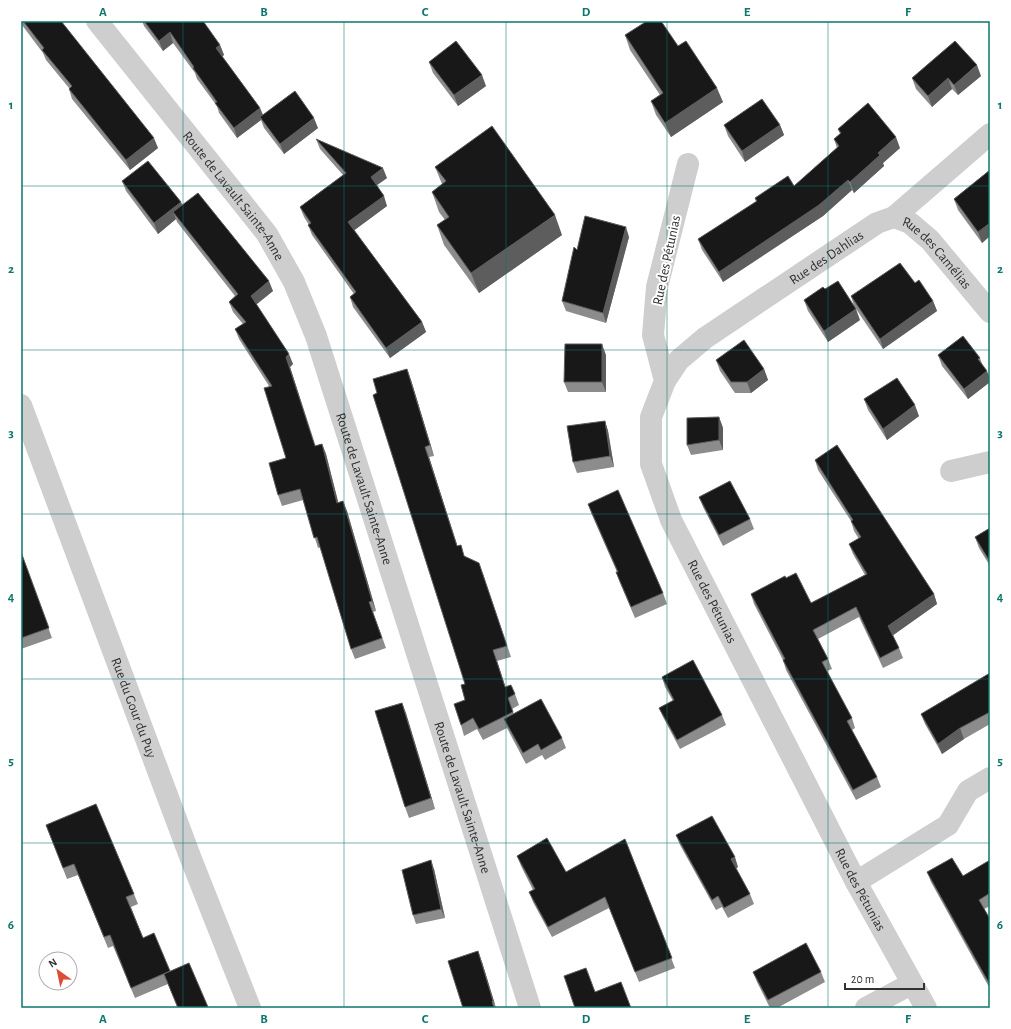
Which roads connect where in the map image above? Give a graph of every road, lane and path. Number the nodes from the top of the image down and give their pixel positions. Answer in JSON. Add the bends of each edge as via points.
{"nodes":[{"id":1,"x":97,"y":21,"type":"edge"},
{"id":2,"x":990,"y":134,"type":"edge"},
{"id":3,"x":688,"y":164,"type":"dead end"},
{"id":4,"x":894,"y":217,"type":"junction"},
{"id":5,"x":990,"y":312,"type":"edge"},
{"id":6,"x":665,"y":382,"type":"junction"},
{"id":7,"x":21,"y":405,"type":"edge"},
{"id":8,"x":990,"y":462,"type":"edge"},
{"id":9,"x":951,"y":471,"type":"dead end"},
{"id":10,"x":990,"y":778,"type":"edge"},
{"id":11,"x":856,"y":882,"type":"junction"},
{"id":12,"x":911,"y":984,"type":"junction"},
{"id":13,"x":250,"y":1008,"type":"edge"},
{"id":14,"x":530,"y":1008,"type":"edge"},
{"id":15,"x":866,"y":1008,"type":"edge"},
{"id":16,"x":926,"y":1008,"type":"edge"}],
"edges":[{"from":1,"to":14,"type":"street","name":"Route de Lavault Sainte-Anne","via":[[267,234],[294,282],[316,336]]},
{"from":2,"to":4,"type":"street","name":"Rue des Dahlias"},
{"from":3,"to":6,"type":"street","name":"Rue des Pétunias","via":[[657,287],[653,335]]},
{"from":4,"to":5,"type":"street","name":"Rue des Camélias","via":[[910,223],[930,240]]},
{"from":4,"to":6,"type":"street","name":"Rue des Dahlias","via":[[877,223],[705,338],[679,360]]},
{"from":6,"to":11,"type":"street","name":"Rue des Pétunias","via":[[651,417],[651,464],[671,520]]},
{"from":7,"to":13,"type":"street","name":"Rue du Gour du Puy","via":[[191,859]]},
{"from":8,"to":9,"type":"street"},
{"from":10,"to":11,"type":"street","via":[[968,791],[948,825]]},
{"from":11,"to":12,"type":"street","name":"Rue des Pétunias"},
{"from":12,"to":15,"type":"street"},
{"from":12,"to":16,"type":"street","name":"Rue des Pétunias"}]}
